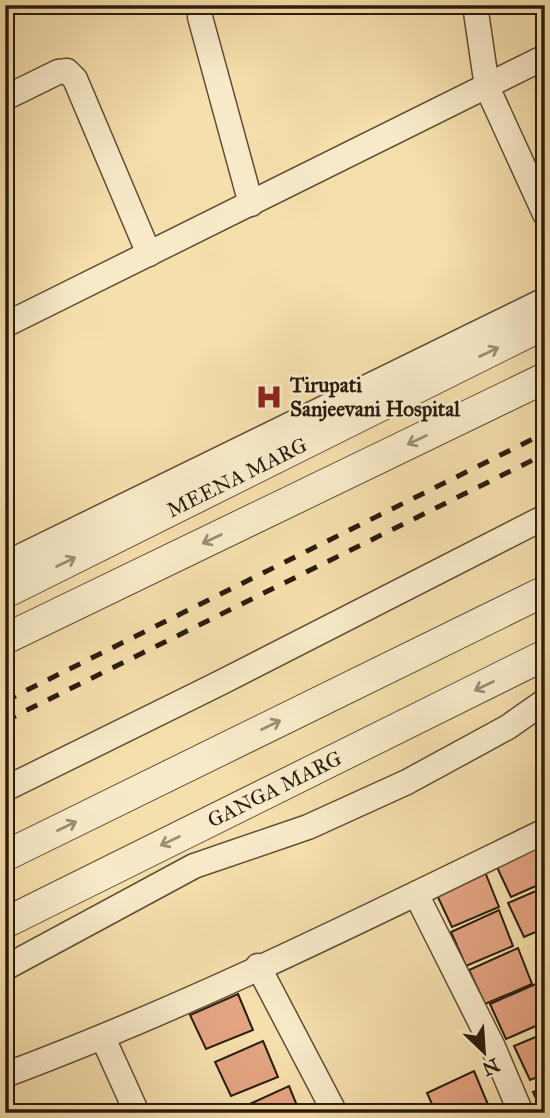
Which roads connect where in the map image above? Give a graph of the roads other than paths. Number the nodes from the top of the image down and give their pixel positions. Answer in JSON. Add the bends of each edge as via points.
{"nodes":[{"id":1,"x":475,"y":5,"type":"edge"},
{"id":2,"x":200,"y":17,"type":"dead end"},
{"id":3,"x":545,"y":57,"type":"edge"},
{"id":4,"x":487,"y":87,"type":"junction"},
{"id":5,"x":5,"y":97,"type":"edge"},
{"id":6,"x":251,"y":204,"type":"junction"},
{"id":7,"x":545,"y":214,"type":"edge"},
{"id":8,"x":149,"y":254,"type":"junction"},
{"id":9,"x":545,"y":300,"type":"edge"},
{"id":10,"x":545,"y":324,"type":"edge"},
{"id":11,"x":5,"y":325,"type":"edge"},
{"id":12,"x":545,"y":378,"type":"edge"},
{"id":13,"x":545,"y":517,"type":"edge"},
{"id":14,"x":11,"y":569,"type":"edge"},
{"id":15,"x":545,"y":591,"type":"edge"},
{"id":16,"x":44,"y":620,"type":"junction"},
{"id":17,"x":5,"y":639,"type":"edge"},
{"id":18,"x":545,"y":655,"type":"edge"},
{"id":19,"x":545,"y":701,"type":"edge"},
{"id":20,"x":5,"y":789,"type":"edge"},
{"id":21,"x":545,"y":831,"type":"edge"},
{"id":22,"x":5,"y":856,"type":"edge"},
{"id":23,"x":416,"y":894,"type":"junction"},
{"id":24,"x":5,"y":923,"type":"edge"},
{"id":25,"x":258,"y":966,"type":"junction"},
{"id":26,"x":5,"y":968,"type":"edge"},
{"id":27,"x":103,"y":1038,"type":"junction"},
{"id":28,"x":5,"y":1075,"type":"edge"},
{"id":29,"x":137,"y":1113,"type":"edge"},
{"id":30,"x":335,"y":1113,"type":"edge"},
{"id":31,"x":521,"y":1113,"type":"edge"}],
"edges":[{"from":1,"to":4,"type":"street"},
{"from":2,"to":6,"type":"street"},
{"from":3,"to":4,"type":"street"},
{"from":4,"to":6,"type":"street"},
{"from":4,"to":7,"type":"street"},
{"from":5,"to":8,"type":"street","via":[[58,72],[67,71],[75,79]]},
{"from":6,"to":8,"type":"street"},
{"from":8,"to":11,"type":"street"},
{"from":9,"to":14,"type":"street"},
{"from":14,"to":10,"type":"street","name":"MEENA MARG","one_way":true},
{"from":12,"to":16,"type":"street","one_way":true},
{"from":13,"to":20,"type":"street"},
{"from":14,"to":16,"type":"street"},
{"from":22,"to":15,"type":"street","one_way":true},
{"from":16,"to":17,"type":"street"},
{"from":18,"to":24,"type":"street","name":"GANGA MARG","one_way":true},
{"from":19,"to":26,"type":"street","via":[[508,727],[407,782],[308,827],[194,866]]},
{"from":21,"to":23,"type":"street"},
{"from":23,"to":25,"type":"street"},
{"from":23,"to":31,"type":"street","via":[[493,1046]]},
{"from":25,"to":27,"type":"street"},
{"from":25,"to":30,"type":"street"},
{"from":27,"to":28,"type":"street"},
{"from":27,"to":29,"type":"street"}]}
